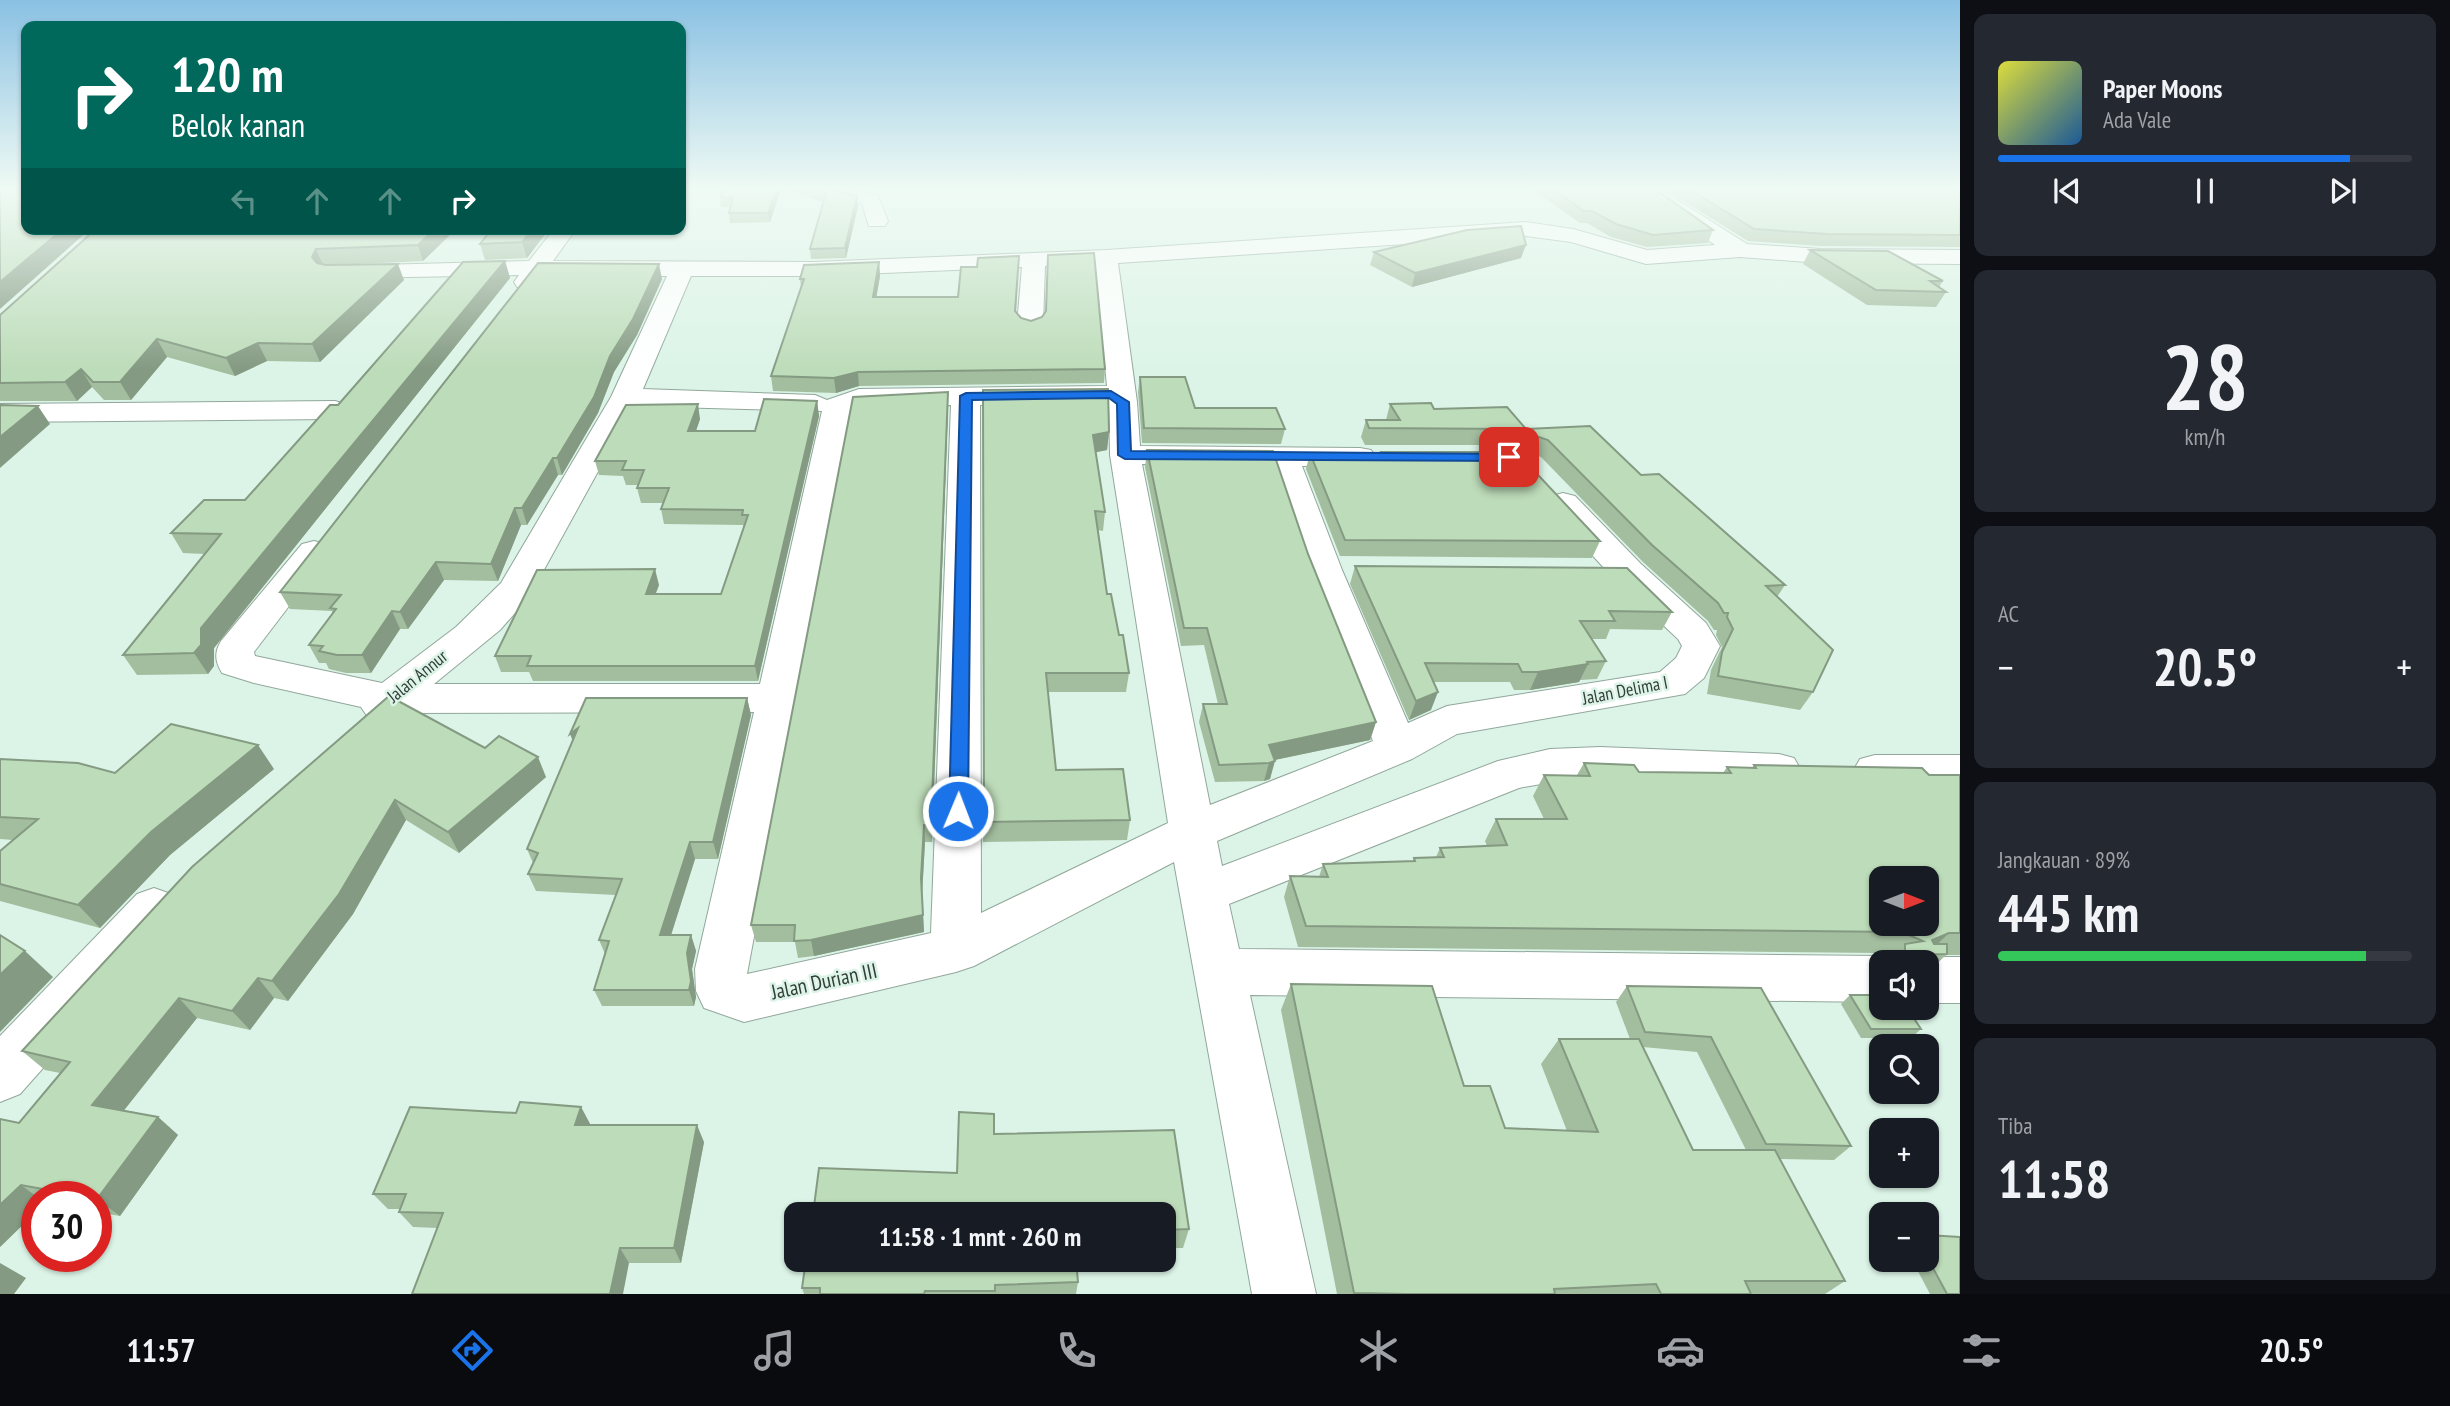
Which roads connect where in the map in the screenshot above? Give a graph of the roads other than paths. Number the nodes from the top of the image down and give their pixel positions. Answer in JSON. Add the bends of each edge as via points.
{"nodes":[{"id":1,"x":550,"y":249,"type":"edge"},
{"id":2,"x":1202,"y":249,"type":"edge"},
{"id":3,"x":1620,"y":249,"type":"edge"},
{"id":4,"x":1742,"y":249,"type":"edge"},
{"id":5,"x":1745,"y":251,"type":"junction"},
{"id":6,"x":1106,"y":257,"type":"junction"},
{"id":7,"x":1960,"y":257,"type":"edge"},
{"id":8,"x":1034,"y":261,"type":"junction"},
{"id":9,"x":537,"y":268,"type":"junction"},
{"id":10,"x":682,"y":268,"type":"junction"},
{"id":11,"x":333,"y":272,"type":"edge"},
{"id":12,"x":511,"y":300,"type":"edge"},
{"id":13,"x":1030,"y":325,"type":"edge"},
{"id":14,"x":966,"y":396,"type":"junction"},
{"id":15,"x":625,"y":397,"type":"junction"},
{"id":16,"x":1123,"y":402,"type":"junction"},
{"id":17,"x":838,"y":405,"type":"junction"},
{"id":18,"x":335,"y":410,"type":"edge"},
{"id":19,"x":0,"y":413,"type":"edge"},
{"id":20,"x":1125,"y":455,"type":"junction"},
{"id":21,"x":1283,"y":456,"type":"junction"},
{"id":22,"x":1390,"y":457,"type":"edge"},
{"id":23,"x":1538,"y":476,"type":"edge"},
{"id":24,"x":330,"y":530,"type":"edge"},
{"id":25,"x":1324,"y":570,"type":"junction"},
{"id":26,"x":1365,"y":571,"type":"edge"},
{"id":27,"x":1586,"y":571,"type":"edge"},
{"id":28,"x":1628,"y":572,"type":"junction"},
{"id":29,"x":389,"y":699,"type":"junction"},
{"id":30,"x":776,"y":699,"type":"junction"},
{"id":31,"x":357,"y":726,"type":"edge"},
{"id":32,"x":1397,"y":748,"type":"junction"},
{"id":33,"x":1960,"y":771,"type":"edge"},
{"id":34,"x":1193,"y":831,"type":"junction"},
{"id":35,"x":180,"y":881,"type":"edge"},
{"id":36,"x":1203,"y":894,"type":"junction"},
{"id":37,"x":956,"y":950,"type":"junction"},
{"id":38,"x":1220,"y":972,"type":"junction"},
{"id":39,"x":1869,"y":979,"type":"edge"},
{"id":40,"x":1939,"y":980,"type":"edge"},
{"id":41,"x":1960,"y":980,"type":"edge"},
{"id":42,"x":0,"y":1075,"type":"edge"},
{"id":43,"x":1284,"y":1294,"type":"edge"}],
"edges":[{"from":1,"to":9,"type":"street"},
{"from":2,"to":6,"type":"street"},
{"from":3,"to":5,"type":"street","via":[[1646,257]]},
{"from":4,"to":5,"type":"street"},
{"from":5,"to":7,"type":"street"},
{"from":6,"to":8,"type":"street"},
{"from":6,"to":16,"type":"street"},
{"from":8,"to":10,"type":"street","via":[[814,269]]},
{"from":8,"to":13,"type":"street"},
{"from":9,"to":10,"type":"street"},
{"from":9,"to":11,"type":"street"},
{"from":9,"to":12,"type":"street"},
{"from":10,"to":15,"type":"street","name":"Jalan Annur"},
{"from":14,"to":16,"type":"street","via":[[1111,394]]},
{"from":14,"to":17,"type":"street","via":[[859,398]]},
{"from":14,"to":37,"type":"street"},
{"from":15,"to":17,"type":"street"},
{"from":15,"to":29,"type":"street","name":"Jalan Annur","via":[[505,604]]},
{"from":16,"to":20,"type":"street"},
{"from":17,"to":30,"type":"street"},
{"from":18,"to":19,"type":"street"},
{"from":20,"to":21,"type":"street"},
{"from":20,"to":34,"type":"street"},
{"from":21,"to":22,"type":"street"},
{"from":21,"to":25,"type":"street"},
{"from":23,"to":28,"type":"street","name":"Jalan Delima I"},
{"from":24,"to":29,"type":"street","via":[[235,650],[236,664]]},
{"from":25,"to":26,"type":"street"},
{"from":25,"to":32,"type":"street"},
{"from":27,"to":28,"type":"street"},
{"from":28,"to":32,"type":"street","name":"Jalan Delima I","via":[[1693,632],[1701,646],[1686,674],[1671,684],[1447,721]]},
{"from":29,"to":30,"type":"street"},
{"from":29,"to":31,"type":"street","name":"Jalan Annur"},
{"from":30,"to":37,"type":"street","name":"Jalan Durian III","via":[[721,969],[722,991],[744,998]]},
{"from":32,"to":34,"type":"street","name":"Jalan Delima I"},
{"from":33,"to":36,"type":"street","via":[[1550,765],[1513,773],[1418,808]]},
{"from":34,"to":36,"type":"street"},
{"from":34,"to":37,"type":"street","name":"Jalan Durian III"},
{"from":35,"to":42,"type":"street"},
{"from":36,"to":38,"type":"street"},
{"from":38,"to":39,"type":"street"},
{"from":38,"to":43,"type":"street"},
{"from":40,"to":41,"type":"street"}]}
